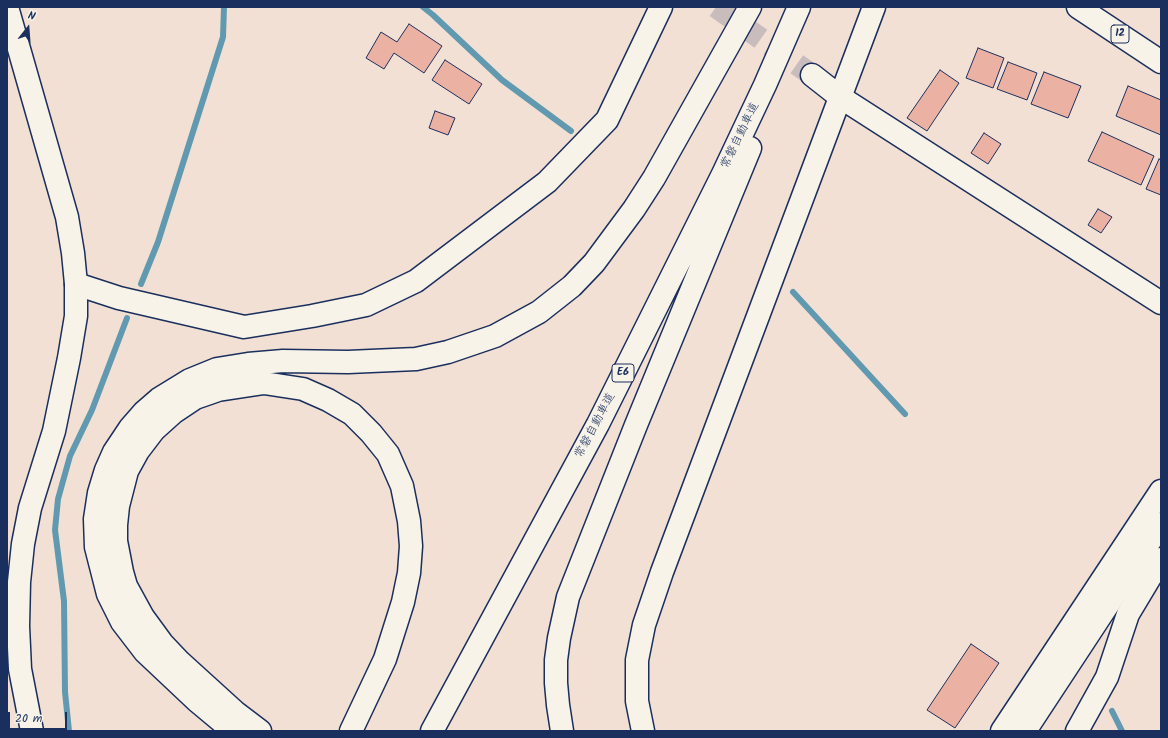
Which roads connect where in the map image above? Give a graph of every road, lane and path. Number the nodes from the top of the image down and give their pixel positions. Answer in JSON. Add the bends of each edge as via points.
{"nodes":[{"id":1,"x":7,"y":7,"type":"edge"},
{"id":2,"x":662,"y":7,"type":"edge"},
{"id":3,"x":750,"y":7,"type":"edge"},
{"id":4,"x":799,"y":7,"type":"edge"},
{"id":5,"x":874,"y":7,"type":"edge"},
{"id":6,"x":1078,"y":7,"type":"edge"},
{"id":7,"x":1161,"y":62,"type":"edge"},
{"id":8,"x":812,"y":75,"type":"tunnel mouth"},
{"id":9,"x":840,"y":97,"type":"junction"},
{"id":10,"x":76,"y":284,"type":"junction"},
{"id":11,"x":1161,"y":303,"type":"edge"},
{"id":12,"x":1161,"y":491,"type":"edge"},
{"id":13,"x":1161,"y":524,"type":"edge"},
{"id":14,"x":1161,"y":559,"type":"edge"},
{"id":15,"x":32,"y":731,"type":"edge"},
{"id":16,"x":232,"y":731,"type":"edge"},
{"id":17,"x":260,"y":731,"type":"edge"},
{"id":18,"x":351,"y":731,"type":"edge"},
{"id":19,"x":432,"y":731,"type":"edge"},
{"id":20,"x":562,"y":731,"type":"edge"},
{"id":21,"x":643,"y":731,"type":"edge"},
{"id":22,"x":1002,"y":731,"type":"edge"},
{"id":23,"x":1025,"y":731,"type":"edge"},
{"id":24,"x":1077,"y":731,"type":"edge"}],
"edges":[{"from":1,"to":10,"type":"main road","via":[[67,217]]},
{"from":2,"to":10,"type":"main road","via":[[608,120],[547,182],[416,280],[366,305],[244,327],[119,298]]},
{"from":3,"to":16,"type":"main road","via":[[634,209],[594,262],[572,286],[539,312],[495,336],[448,352],[416,358],[348,362],[283,361],[217,370],[190,380],[159,399],[130,428],[106,470],[95,519],[96,547],[108,594],[122,622],[145,652]]},
{"from":4,"to":19,"type":"main road","name":"常磐自動車道","number":"E6","via":[[726,167],[598,424]]},
{"from":4,"to":20,"type":"main road","via":[[744,164],[568,597],[556,660]]},
{"from":5,"to":9,"type":"main road"},
{"from":6,"to":7,"type":"main road","number":"12"},
{"from":8,"to":9,"type":"main road"},
{"from":9,"to":11,"type":"main road"},
{"from":9,"to":21,"type":"main road","via":[[644,625],[637,660],[637,701]]},
{"from":10,"to":15,"type":"main road","via":[[76,316],[69,358],[54,431],[30,508],[19,582],[20,669]]},
{"from":12,"to":22,"type":"main road"},
{"from":13,"to":23,"type":"main road"},
{"from":14,"to":24,"type":"main road","via":[[1128,614],[1107,677]]},
{"from":17,"to":18,"type":"main road","via":[[180,662],[142,617],[126,586],[122,572],[116,541],[116,525],[127,471],[154,430],[195,398],[218,390],[264,383],[303,389],[352,414],[371,432],[388,454],[402,486],[411,546],[403,602],[385,659]]}]}
